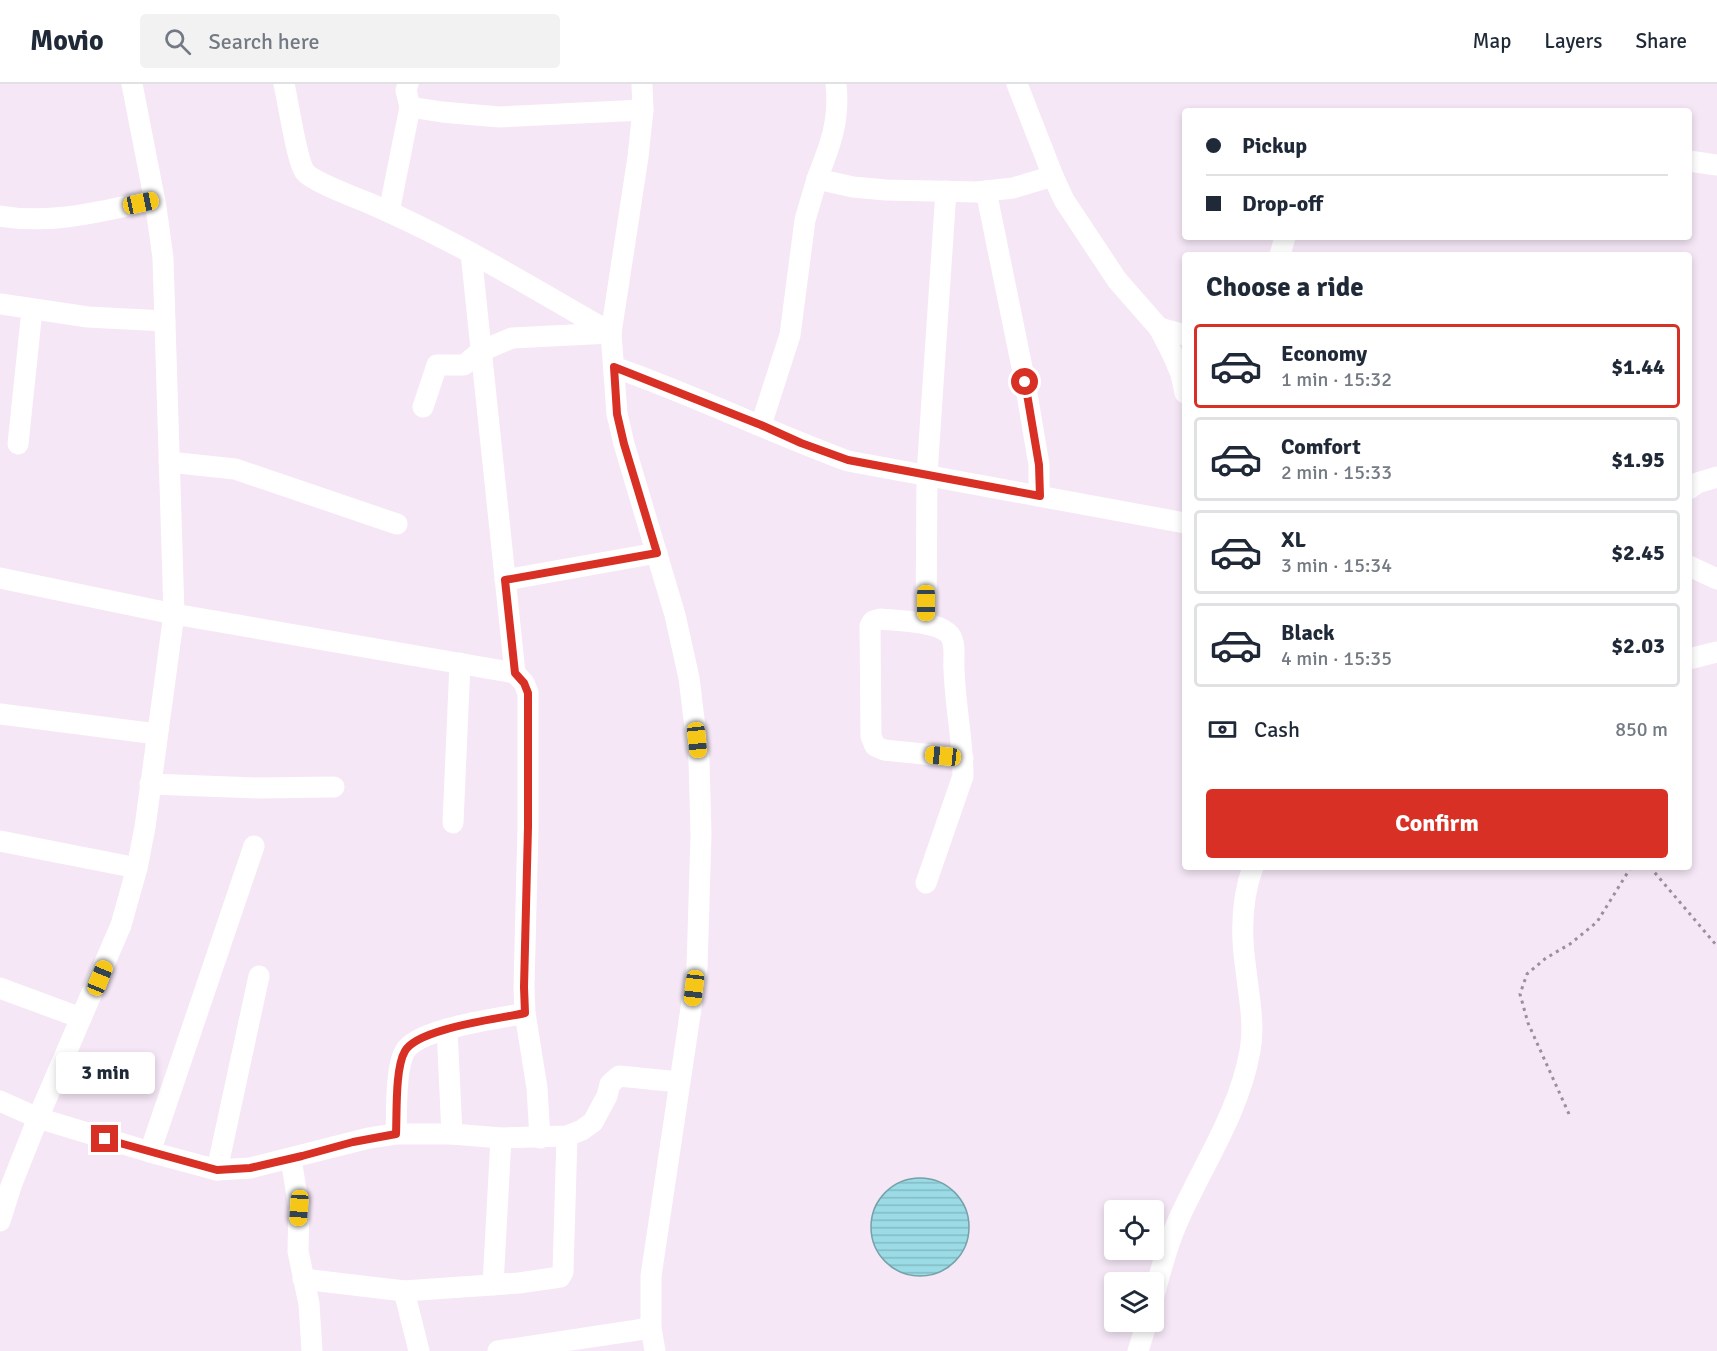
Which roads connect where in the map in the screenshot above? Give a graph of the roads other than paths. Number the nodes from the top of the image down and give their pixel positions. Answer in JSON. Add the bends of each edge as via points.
{"nodes":[{"id":1,"x":132,"y":84,"type":"edge"},
{"id":2,"x":284,"y":84,"type":"edge"},
{"id":3,"x":408,"y":84,"type":"edge"},
{"id":4,"x":642,"y":84,"type":"edge"},
{"id":5,"x":836,"y":84,"type":"edge"},
{"id":6,"x":1017,"y":84,"type":"edge"},
{"id":7,"x":410,"y":107,"type":"junction"},
{"id":8,"x":643,"y":110,"type":"junction"},
{"id":9,"x":1692,"y":161,"type":"edge"},
{"id":10,"x":1717,"y":165,"type":"edge"},
{"id":11,"x":1053,"y":176,"type":"junction"},
{"id":12,"x":817,"y":179,"type":"junction"},
{"id":13,"x":946,"y":191,"type":"junction"},
{"id":14,"x":986,"y":191,"type":"junction"},
{"id":15,"x":154,"y":200,"type":"junction"},
{"id":16,"x":389,"y":212,"type":"junction"},
{"id":17,"x":0,"y":216,"type":"edge"},
{"id":18,"x":471,"y":253,"type":"junction"},
{"id":19,"x":0,"y":304,"type":"edge"},
{"id":20,"x":32,"y":310,"type":"junction"},
{"id":21,"x":165,"y":321,"type":"junction"},
{"id":22,"x":1159,"y":328,"type":"junction"},
{"id":23,"x":611,"y":333,"type":"junction"},
{"id":24,"x":1182,"y":334,"type":"edge"},
{"id":25,"x":481,"y":351,"type":"junction"},
{"id":26,"x":614,"y":367,"type":"junction"},
{"id":27,"x":1182,"y":380,"type":"edge"},
{"id":28,"x":423,"y":407,"type":"dead end"},
{"id":29,"x":761,"y":425,"type":"junction"},
{"id":30,"x":18,"y":444,"type":"dead end"},
{"id":31,"x":169,"y":462,"type":"junction"},
{"id":32,"x":927,"y":474,"type":"junction"},
{"id":33,"x":1717,"y":477,"type":"edge"},
{"id":34,"x":1692,"y":487,"type":"edge"},
{"id":35,"x":1040,"y":496,"type":"junction"},
{"id":36,"x":1182,"y":522,"type":"edge"},
{"id":37,"x":397,"y":524,"type":"dead end"},
{"id":38,"x":657,"y":553,"type":"junction"},
{"id":39,"x":1692,"y":567,"type":"edge"},
{"id":40,"x":0,"y":578,"type":"edge"},
{"id":41,"x":1717,"y":579,"type":"edge"},
{"id":42,"x":505,"y":580,"type":"junction"},
{"id":43,"x":174,"y":614,"type":"junction"},
{"id":44,"x":926,"y":624,"type":"junction"},
{"id":45,"x":1717,"y":652,"type":"edge"},
{"id":46,"x":1692,"y":658,"type":"edge"},
{"id":47,"x":460,"y":663,"type":"junction"},
{"id":48,"x":515,"y":673,"type":"junction"},
{"id":49,"x":0,"y":714,"type":"edge"},
{"id":50,"x":157,"y":734,"type":"junction"},
{"id":51,"x":963,"y":758,"type":"junction"},
{"id":52,"x":150,"y":784,"type":"junction"},
{"id":53,"x":334,"y":787,"type":"dead end"},
{"id":54,"x":453,"y":823,"type":"dead end"},
{"id":55,"x":0,"y":841,"type":"edge"},
{"id":56,"x":254,"y":846,"type":"dead end"},
{"id":57,"x":137,"y":868,"type":"junction"},
{"id":58,"x":1252,"y":870,"type":"edge"},
{"id":59,"x":926,"y":883,"type":"dead end"},
{"id":60,"x":259,"y":975,"type":"dead end"},
{"id":61,"x":0,"y":988,"type":"edge"},
{"id":62,"x":525,"y":1013,"type":"junction"},
{"id":63,"x":81,"y":1018,"type":"junction"},
{"id":64,"x":447,"y":1029,"type":"junction"},
{"id":65,"x":679,"y":1082,"type":"junction"},
{"id":66,"x":0,"y":1101,"type":"edge"},
{"id":67,"x":38,"y":1118,"type":"junction"},
{"id":68,"x":396,"y":1134,"type":"junction"},
{"id":69,"x":452,"y":1134,"type":"junction"},
{"id":70,"x":567,"y":1136,"type":"junction"},
{"id":71,"x":501,"y":1138,"type":"junction"},
{"id":72,"x":540,"y":1138,"type":"junction"},
{"id":73,"x":150,"y":1152,"type":"junction"},
{"id":74,"x":291,"y":1159,"type":"junction"},
{"id":75,"x":217,"y":1170,"type":"junction"},
{"id":76,"x":1,"y":1213,"type":"edge"},
{"id":77,"x":1162,"y":1272,"type":"edge"},
{"id":78,"x":303,"y":1279,"type":"junction"},
{"id":79,"x":493,"y":1285,"type":"junction"},
{"id":80,"x":404,"y":1291,"type":"junction"},
{"id":81,"x":651,"y":1328,"type":"junction"},
{"id":82,"x":1144,"y":1332,"type":"edge"},
{"id":83,"x":312,"y":1351,"type":"edge"},
{"id":84,"x":419,"y":1351,"type":"edge"},
{"id":85,"x":498,"y":1351,"type":"edge"},
{"id":86,"x":655,"y":1351,"type":"edge"},
{"id":87,"x":1138,"y":1351,"type":"edge"}],
"edges":[{"from":1,"to":15,"type":"street"},
{"from":2,"to":16,"type":"street","via":[[305,172]]},
{"from":3,"to":7,"type":"street"},
{"from":4,"to":8,"type":"street"},
{"from":5,"to":12,"type":"street","via":[[836,126]]},
{"from":6,"to":11,"type":"street"},
{"from":7,"to":8,"type":"street","via":[[499,117]]},
{"from":7,"to":16,"type":"street"},
{"from":8,"to":23,"type":"street"},
{"from":9,"to":10,"type":"street"},
{"from":11,"to":14,"type":"street"},
{"from":11,"to":22,"type":"street","via":[[1064,200],[1117,280]]},
{"from":12,"to":13,"type":"street","via":[[853,187]]},
{"from":12,"to":29,"type":"street","via":[[805,220],[790,335]]},
{"from":13,"to":14,"type":"street"},
{"from":13,"to":32,"type":"street"},
{"from":14,"to":35,"type":"street","via":[[1025,382],[1039,465]]},
{"from":15,"to":17,"type":"street","via":[[54,219]]},
{"from":15,"to":21,"type":"street","via":[[163,258]]},
{"from":16,"to":18,"type":"street"},
{"from":18,"to":23,"type":"street"},
{"from":18,"to":25,"type":"street"},
{"from":19,"to":20,"type":"street"},
{"from":20,"to":21,"type":"street"},
{"from":20,"to":30,"type":"street"},
{"from":21,"to":31,"type":"street"},
{"from":22,"to":24,"type":"street"},
{"from":22,"to":27,"type":"street"},
{"from":23,"to":25,"type":"street","via":[[512,338]]},
{"from":23,"to":26,"type":"street"},
{"from":25,"to":28,"type":"street","via":[[464,365],[437,365]]},
{"from":25,"to":42,"type":"street"},
{"from":26,"to":29,"type":"street"},
{"from":26,"to":38,"type":"street","via":[[617,414]]},
{"from":29,"to":32,"type":"street","via":[[848,460]]},
{"from":31,"to":37,"type":"street","via":[[235,469]]},
{"from":31,"to":43,"type":"street"},
{"from":32,"to":35,"type":"street"},
{"from":32,"to":44,"type":"street"},
{"from":33,"to":34,"type":"street"},
{"from":35,"to":36,"type":"street"},
{"from":38,"to":42,"type":"street"},
{"from":38,"to":65,"type":"street","via":[[689,678],[699,760],[697,968]]},
{"from":39,"to":41,"type":"street"},
{"from":40,"to":43,"type":"street"},
{"from":42,"to":48,"type":"street"},
{"from":43,"to":47,"type":"street"},
{"from":43,"to":50,"type":"street"},
{"from":44,"to":51,"type":"street","via":[[950,634],[953,642]]},
{"from":44,"to":51,"type":"street","via":[[880,619],[870,626],[871,736],[875,746],[884,750]]},
{"from":45,"to":46,"type":"street"},
{"from":47,"to":48,"type":"street"},
{"from":47,"to":54,"type":"street"},
{"from":48,"to":62,"type":"street","via":[[528,693]]},
{"from":49,"to":50,"type":"street"},
{"from":50,"to":52,"type":"street"},
{"from":51,"to":59,"type":"street","via":[[963,776]]},
{"from":52,"to":53,"type":"street"},
{"from":52,"to":57,"type":"street"},
{"from":55,"to":57,"type":"street"},
{"from":56,"to":73,"type":"street"},
{"from":57,"to":63,"type":"street","via":[[121,925]]},
{"from":58,"to":77,"type":"street","via":[[1243,924],[1253,1028],[1247,1063],[1225,1127],[1177,1223]]},
{"from":60,"to":75,"type":"street"},
{"from":61,"to":63,"type":"street"},
{"from":62,"to":64,"type":"street"},
{"from":62,"to":72,"type":"street"},
{"from":63,"to":67,"type":"street"},
{"from":64,"to":68,"type":"street","via":[[417,1039],[405,1051],[400,1069]]},
{"from":64,"to":69,"type":"street"},
{"from":65,"to":70,"type":"street","via":[[619,1076],[610,1084],[593,1122]]},
{"from":65,"to":81,"type":"street","via":[[651,1276]]},
{"from":66,"to":67,"type":"street"},
{"from":67,"to":73,"type":"street"},
{"from":67,"to":76,"type":"street"},
{"from":68,"to":69,"type":"street"},
{"from":68,"to":74,"type":"street"},
{"from":69,"to":71,"type":"street"},
{"from":70,"to":72,"type":"street"},
{"from":70,"to":79,"type":"street","via":[[563,1272],[555,1279]]},
{"from":71,"to":72,"type":"street"},
{"from":71,"to":79,"type":"street"},
{"from":73,"to":75,"type":"street"},
{"from":74,"to":75,"type":"street"},
{"from":74,"to":78,"type":"street","via":[[299,1208],[298,1251]]},
{"from":78,"to":80,"type":"street"},
{"from":78,"to":83,"type":"street"},
{"from":79,"to":80,"type":"street"},
{"from":80,"to":84,"type":"street"},
{"from":81,"to":85,"type":"street"},
{"from":81,"to":86,"type":"street"},
{"from":82,"to":87,"type":"street"}]}
